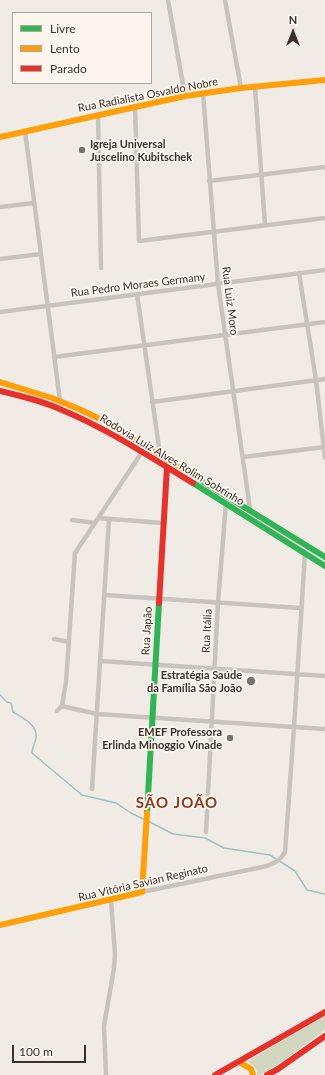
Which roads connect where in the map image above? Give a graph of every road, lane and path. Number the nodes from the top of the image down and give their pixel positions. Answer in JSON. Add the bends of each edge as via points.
{"nodes":[{"id":1,"x":168,"y":0,"type":"edge"},
{"id":2,"x":225,"y":0,"type":"edge"},
{"id":3,"x":325,"y":80,"type":"edge"},
{"id":4,"x":255,"y":87,"type":"junction"},
{"id":5,"x":241,"y":88,"type":"junction"},
{"id":6,"x":203,"y":93,"type":"junction"},
{"id":7,"x":185,"y":96,"type":"junction"},
{"id":8,"x":135,"y":106,"type":"junction"},
{"id":9,"x":98,"y":114,"type":"junction"},
{"id":10,"x":25,"y":131,"type":"junction"},
{"id":11,"x":0,"y":137,"type":"edge"},
{"id":12,"x":325,"y":167,"type":"edge"},
{"id":13,"x":262,"y":174,"type":"junction"},
{"id":14,"x":209,"y":181,"type":"junction"},
{"id":15,"x":34,"y":202,"type":"junction"},
{"id":16,"x":0,"y":207,"type":"edge"},
{"id":17,"x":325,"y":218,"type":"edge"},
{"id":18,"x":265,"y":226,"type":"junction"},
{"id":19,"x":213,"y":232,"type":"junction"},
{"id":20,"x":41,"y":254,"type":"junction"},
{"id":21,"x":0,"y":259,"type":"edge"},
{"id":22,"x":101,"y":268,"type":"dead end"},
{"id":23,"x":325,"y":270,"type":"edge"},
{"id":24,"x":299,"y":273,"type":"junction"},
{"id":25,"x":218,"y":284,"type":"junction"},
{"id":26,"x":136,"y":294,"type":"junction"},
{"id":27,"x":48,"y":306,"type":"junction"},
{"id":28,"x":0,"y":312,"type":"edge"},
{"id":29,"x":325,"y":322,"type":"edge"},
{"id":30,"x":307,"y":324,"type":"junction"},
{"id":31,"x":225,"y":335,"type":"junction"},
{"id":32,"x":144,"y":346,"type":"junction"},
{"id":33,"x":54,"y":357,"type":"junction"},
{"id":34,"x":325,"y":379,"type":"edge"},
{"id":35,"x":316,"y":380,"type":"junction"},
{"id":36,"x":0,"y":382,"type":"edge"},
{"id":37,"x":0,"y":391,"type":"edge"},
{"id":38,"x":233,"y":391,"type":"junction"},
{"id":39,"x":60,"y":401,"type":"junction"},
{"id":40,"x":152,"y":402,"type":"junction"},
{"id":41,"x":324,"y":447,"type":"edge"},
{"id":42,"x":142,"y":452,"type":"junction"},
{"id":43,"x":160,"y":454,"type":"junction"},
{"id":44,"x":243,"y":457,"type":"junction"},
{"id":45,"x":325,"y":458,"type":"edge"},
{"id":46,"x":167,"y":467,"type":"junction"},
{"id":47,"x":226,"y":503,"type":"junction"},
{"id":48,"x":250,"y":509,"type":"junction"},
{"id":49,"x":98,"y":518,"type":"junction"},
{"id":50,"x":109,"y":519,"type":"junction"},
{"id":51,"x":72,"y":520,"type":"dead end"},
{"id":52,"x":95,"y":523,"type":"junction"},
{"id":53,"x":163,"y":523,"type":"junction"},
{"id":54,"x":304,"y":552,"type":"junction"},
{"id":55,"x":325,"y":557,"type":"edge"},
{"id":56,"x":325,"y":566,"type":"edge"},
{"id":57,"x":104,"y":595,"type":"junction"},
{"id":58,"x":159,"y":598,"type":"junction"},
{"id":59,"x":218,"y":602,"type":"junction"},
{"id":60,"x":301,"y":608,"type":"junction"},
{"id":61,"x":54,"y":639,"type":"dead end"},
{"id":62,"x":69,"y":642,"type":"junction"},
{"id":63,"x":100,"y":661,"type":"junction"},
{"id":64,"x":155,"y":665,"type":"junction"},
{"id":65,"x":214,"y":669,"type":"junction"},
{"id":66,"x":297,"y":674,"type":"junction"},
{"id":67,"x":325,"y":676,"type":"edge"},
{"id":68,"x":62,"y":706,"type":"junction"},
{"id":69,"x":57,"y":711,"type":"dead end"},
{"id":70,"x":97,"y":714,"type":"junction"},
{"id":71,"x":152,"y":717,"type":"junction"},
{"id":72,"x":211,"y":721,"type":"junction"},
{"id":73,"x":294,"y":727,"type":"junction"},
{"id":74,"x":325,"y":729,"type":"edge"},
{"id":75,"x":92,"y":789,"type":"dead end"},
{"id":76,"x":206,"y":832,"type":"dead end"},
{"id":77,"x":142,"y":892,"type":"junction"},
{"id":78,"x":111,"y":900,"type":"junction"},
{"id":79,"x":0,"y":926,"type":"edge"},
{"id":80,"x":325,"y":1012,"type":"edge"},
{"id":81,"x":325,"y":1036,"type":"edge"},
{"id":82,"x":239,"y":1062,"type":"junction"},
{"id":83,"x":106,"y":1075,"type":"edge"},
{"id":84,"x":215,"y":1075,"type":"edge"},
{"id":85,"x":253,"y":1075,"type":"edge"},
{"id":86,"x":267,"y":1075,"type":"edge"}],
"edges":[{"from":1,"to":7,"type":"street"},
{"from":2,"to":5,"type":"street"},
{"from":3,"to":4,"type":"main road","name":"Rua Radialista Osvaldo Nobre"},
{"from":4,"to":5,"type":"main road","name":"Rua Radialista Osvaldo Nobre"},
{"from":4,"to":13,"type":"street"},
{"from":5,"to":6,"type":"main road","name":"Rua Radialista Osvaldo Nobre"},
{"from":6,"to":7,"type":"main road","name":"Rua Radialista Osvaldo Nobre"},
{"from":6,"to":14,"type":"street","name":"Rua Luiz Moro"},
{"from":7,"to":8,"type":"main road","name":"Rua Radialista Osvaldo Nobre"},
{"from":8,"to":9,"type":"main road","name":"Rua Radialista Osvaldo Nobre"},
{"from":8,"to":19,"type":"street","via":[[139,241]]},
{"from":9,"to":10,"type":"main road","name":"Rua Radialista Osvaldo Nobre"},
{"from":9,"to":22,"type":"street"},
{"from":10,"to":11,"type":"main road","name":"Rua Radialista Osvaldo Nobre"},
{"from":10,"to":15,"type":"street"},
{"from":12,"to":13,"type":"street"},
{"from":13,"to":14,"type":"street"},
{"from":13,"to":18,"type":"street"},
{"from":14,"to":19,"type":"street","name":"Rua Luiz Moro"},
{"from":15,"to":16,"type":"street"},
{"from":15,"to":20,"type":"street"},
{"from":17,"to":18,"type":"street"},
{"from":18,"to":19,"type":"street"},
{"from":19,"to":25,"type":"street","name":"Rua Luiz Moro"},
{"from":20,"to":21,"type":"street"},
{"from":20,"to":27,"type":"street"},
{"from":23,"to":24,"type":"street","name":"Rua Pedro Moraes Germany"},
{"from":24,"to":25,"type":"street","name":"Rua Pedro Moraes Germany"},
{"from":24,"to":30,"type":"street"},
{"from":25,"to":26,"type":"street","name":"Rua Pedro Moraes Germany"},
{"from":25,"to":31,"type":"street","name":"Rua Luiz Moro"},
{"from":26,"to":27,"type":"street","name":"Rua Pedro Moraes Germany"},
{"from":26,"to":32,"type":"street"},
{"from":27,"to":28,"type":"street","name":"Rua Pedro Moraes Germany"},
{"from":27,"to":33,"type":"street"},
{"from":29,"to":30,"type":"street"},
{"from":30,"to":31,"type":"street"},
{"from":30,"to":35,"type":"street"},
{"from":31,"to":32,"type":"street"},
{"from":31,"to":38,"type":"street","name":"Rua Luiz Moro"},
{"from":32,"to":33,"type":"street"},
{"from":32,"to":40,"type":"street"},
{"from":33,"to":39,"type":"street"},
{"from":34,"to":35,"type":"street"},
{"from":35,"to":38,"type":"street"},
{"from":35,"to":41,"type":"street"},
{"from":36,"to":39,"type":"main road","name":"Rodovia Luiz Alves Rolim Sobrinho"},
{"from":37,"to":42,"type":"main road","name":"Rodovia Luiz Alves Rolim Sobrinho","via":[[60,409]]},
{"from":38,"to":40,"type":"street"},
{"from":38,"to":44,"type":"street","name":"Rua Luiz Moro"},
{"from":39,"to":43,"type":"main road","name":"Rodovia Luiz Alves Rolim Sobrinho","via":[[102,420]]},
{"from":40,"to":43,"type":"street"},
{"from":41,"to":44,"type":"street"},
{"from":41,"to":45,"type":"street"},
{"from":42,"to":46,"type":"main road","name":"Rodovia Luiz Alves Rolim Sobrinho"},
{"from":42,"to":49,"type":"street"},
{"from":43,"to":48,"type":"main road","name":"Rodovia Luiz Alves Rolim Sobrinho"},
{"from":44,"to":48,"type":"street","name":"Rua Luiz Moro"},
{"from":46,"to":47,"type":"main road","name":"Rodovia Luiz Alves Rolim Sobrinho"},
{"from":46,"to":53,"type":"main road","name":"Rua Japão"},
{"from":47,"to":54,"type":"main road","name":"Rodovia Luiz Alves Rolim Sobrinho"},
{"from":47,"to":59,"type":"street","name":"Rua Itália"},
{"from":48,"to":55,"type":"main road","name":"Rodovia Luiz Alves Rolim Sobrinho"},
{"from":49,"to":50,"type":"street"},
{"from":49,"to":52,"type":"street"},
{"from":50,"to":53,"type":"street"},
{"from":50,"to":57,"type":"street"},
{"from":51,"to":52,"type":"street"},
{"from":52,"to":62,"type":"street","via":[[75,553]]},
{"from":53,"to":58,"type":"main road","name":"Rua Japão"},
{"from":54,"to":56,"type":"main road","name":"Rodovia Luiz Alves Rolim Sobrinho"},
{"from":54,"to":60,"type":"street"},
{"from":57,"to":58,"type":"street"},
{"from":57,"to":63,"type":"street"},
{"from":58,"to":59,"type":"street"},
{"from":58,"to":64,"type":"main road","name":"Rua Japão"},
{"from":59,"to":60,"type":"street"},
{"from":59,"to":65,"type":"street","name":"Rua Itália"},
{"from":60,"to":66,"type":"street"},
{"from":61,"to":62,"type":"street"},
{"from":62,"to":68,"type":"street"},
{"from":63,"to":64,"type":"street"},
{"from":63,"to":70,"type":"street"},
{"from":64,"to":65,"type":"street"},
{"from":64,"to":71,"type":"main road","name":"Rua Japão"},
{"from":65,"to":66,"type":"street"},
{"from":65,"to":72,"type":"street","name":"Rua Itália"},
{"from":66,"to":67,"type":"street"},
{"from":66,"to":73,"type":"street"},
{"from":68,"to":69,"type":"street"},
{"from":68,"to":70,"type":"street"},
{"from":70,"to":71,"type":"street"},
{"from":70,"to":75,"type":"street"},
{"from":71,"to":72,"type":"street"},
{"from":71,"to":77,"type":"main road","name":"Rua Japão"},
{"from":72,"to":73,"type":"street"},
{"from":72,"to":76,"type":"street","name":"Rua Itália"},
{"from":73,"to":74,"type":"street"},
{"from":73,"to":77,"type":"street","name":"Rua Vitória Savian Reginato","via":[[285,852],[282,858],[267,866]]},
{"from":77,"to":78,"type":"main road","name":"Rua Vitória Savian Reginato"},
{"from":78,"to":79,"type":"main road","name":"Rua Vitória Savian Reginato"},
{"from":78,"to":83,"type":"street","via":[[115,954],[104,1026]]},
{"from":80,"to":82,"type":"main road"},
{"from":81,"to":86,"type":"main road"},
{"from":82,"to":84,"type":"main road"},
{"from":82,"to":85,"type":"main road","via":[[251,1069]]}]}
